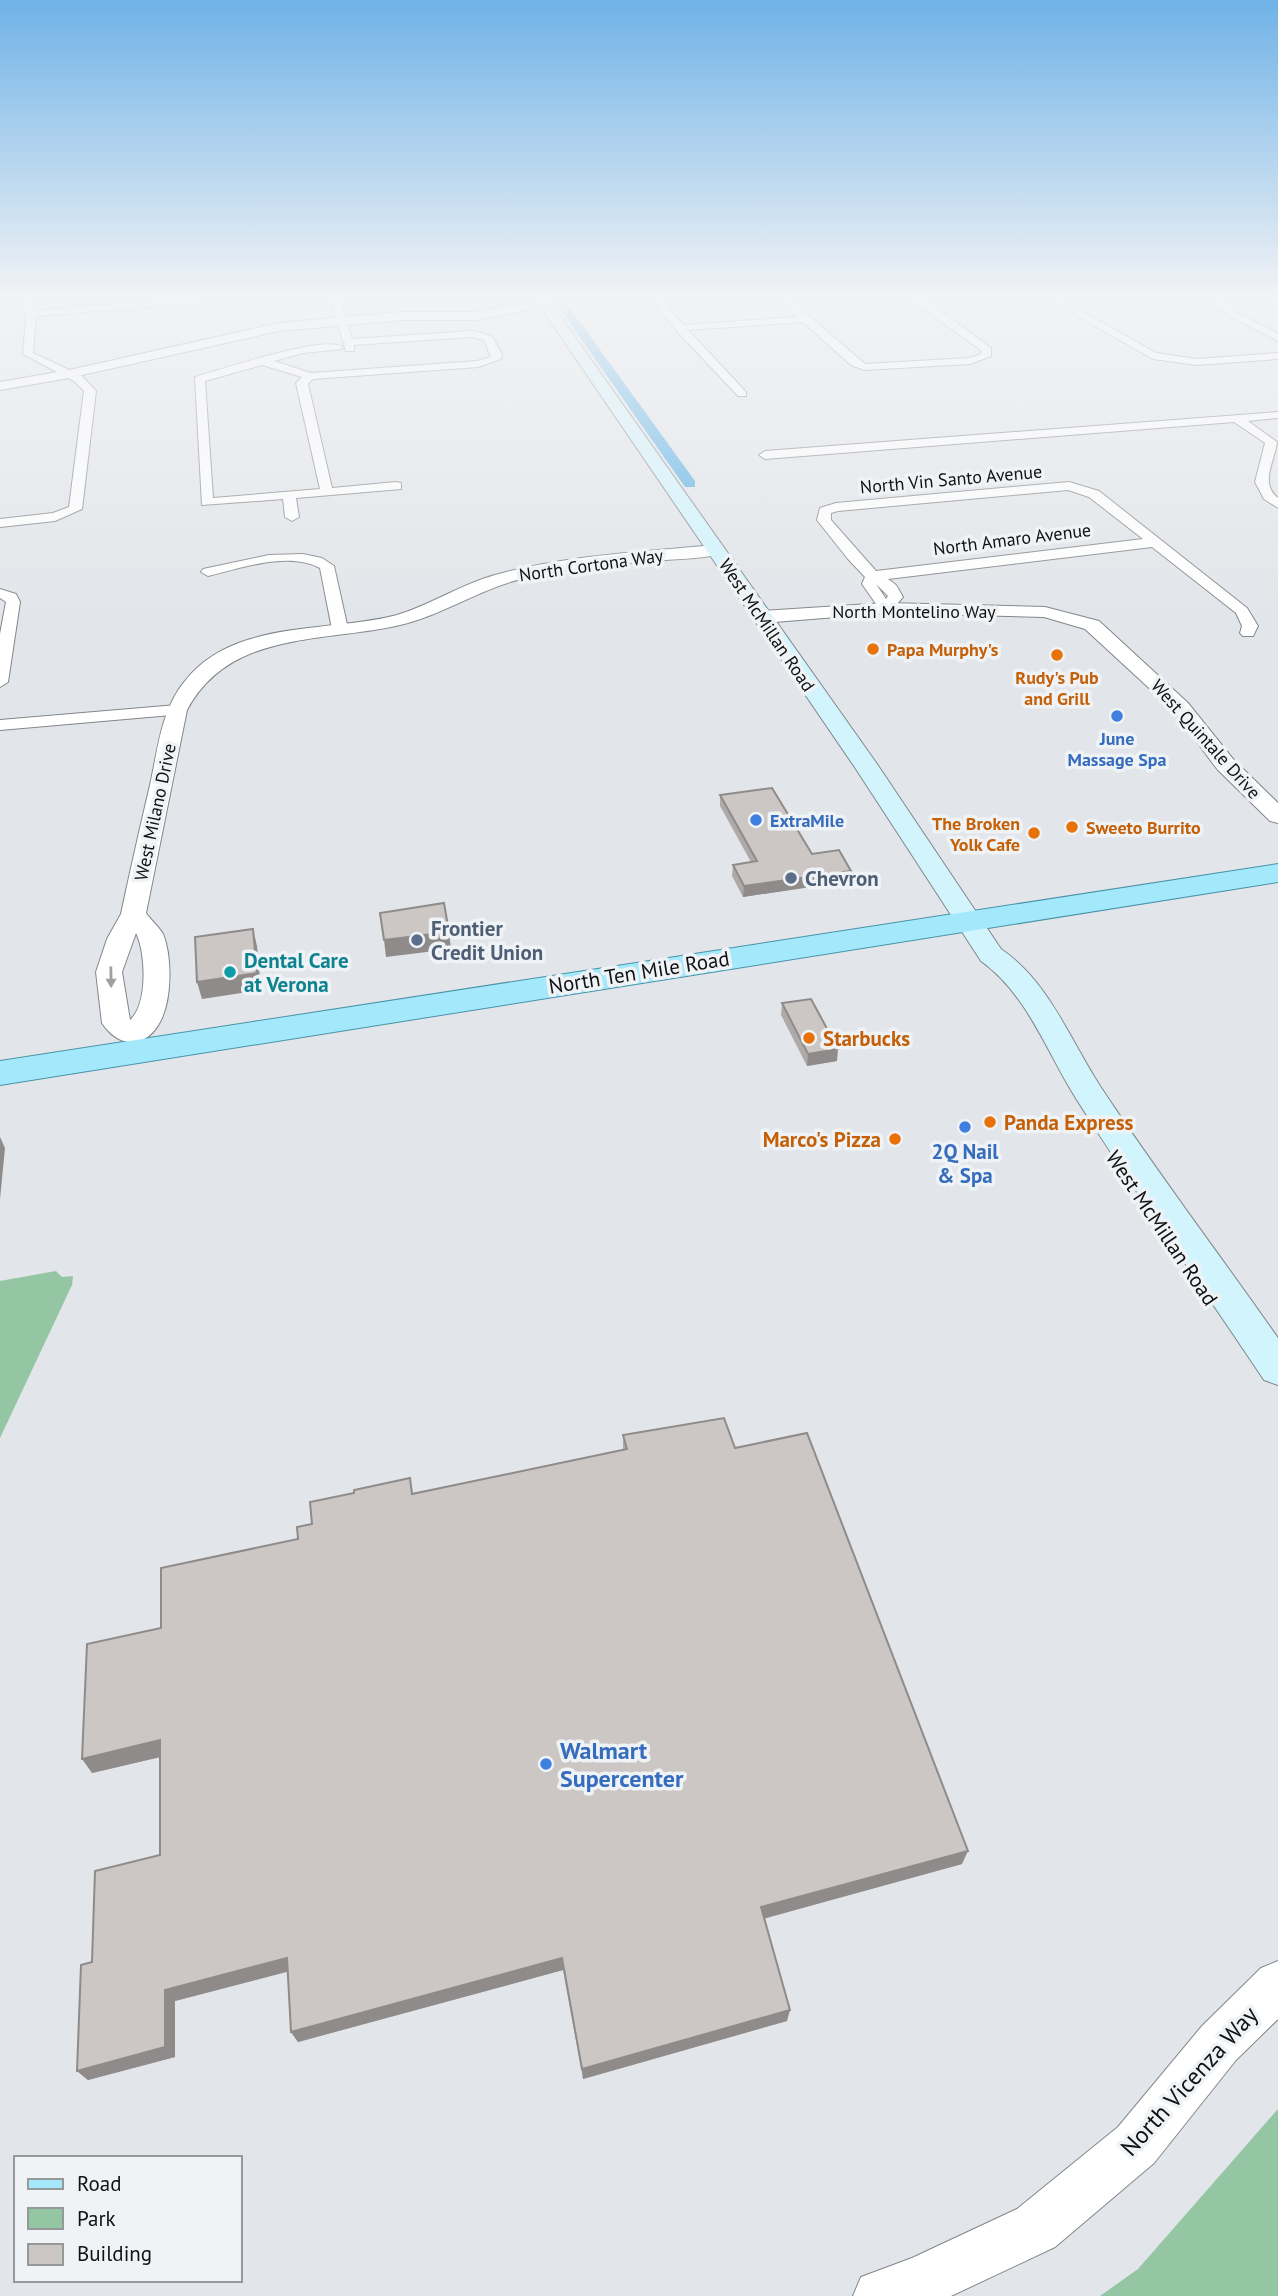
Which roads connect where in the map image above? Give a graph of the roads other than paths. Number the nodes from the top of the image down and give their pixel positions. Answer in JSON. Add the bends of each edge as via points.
{"nodes":[{"id":1,"x":88,"y":403,"type":"edge"},
{"id":2,"x":201,"y":403,"type":"edge"},
{"id":3,"x":307,"y":403,"type":"edge"},
{"id":4,"x":610,"y":403,"type":"edge"},
{"id":5,"x":1278,"y":415,"type":"edge"},
{"id":6,"x":1118,"y":416,"type":"dead end"},
{"id":7,"x":1238,"y":419,"type":"junction"},
{"id":8,"x":1131,"y":428,"type":"junction"},
{"id":9,"x":765,"y":455,"type":"dead end"},
{"id":10,"x":396,"y":486,"type":"dead end"},
{"id":11,"x":327,"y":492,"type":"junction"},
{"id":12,"x":289,"y":495,"type":"junction"},
{"id":13,"x":1278,"y":504,"type":"edge"},
{"id":14,"x":292,"y":517,"type":"dead end"},
{"id":15,"x":0,"y":523,"type":"edge"},
{"id":16,"x":1155,"y":542,"type":"junction"},
{"id":17,"x":715,"y":550,"type":"junction"},
{"id":18,"x":208,"y":572,"type":"dead end"},
{"id":19,"x":873,"y":576,"type":"junction"},
{"id":20,"x":2,"y":594,"type":"edge"},
{"id":21,"x":886,"y":608,"type":"junction"},
{"id":22,"x":1065,"y":616,"type":"joint"},
{"id":23,"x":762,"y":617,"type":"junction"},
{"id":24,"x":340,"y":629,"type":"junction"},
{"id":25,"x":1248,"y":633,"type":"dead end"},
{"id":26,"x":0,"y":682,"type":"edge"},
{"id":27,"x":177,"y":710,"type":"junction"},
{"id":28,"x":0,"y":725,"type":"edge"},
{"id":29,"x":1278,"y":816,"type":"edge"},
{"id":30,"x":1278,"y":873,"type":"edge"},
{"id":31,"x":133,"y":914,"type":"junction"},
{"id":32,"x":967,"y":920,"type":"junction"},
{"id":33,"x":991,"y":955,"type":"junction"},
{"id":34,"x":131,"y":1044,"type":"junction"},
{"id":35,"x":0,"y":1073,"type":"edge"},
{"id":36,"x":1278,"y":1369,"type":"edge"},
{"id":37,"x":1278,"y":1388,"type":"edge"},
{"id":38,"x":1278,"y":1984,"type":"edge"},
{"id":39,"x":880,"y":2296,"type":"edge"}],
"edges":[{"from":1,"to":15,"type":"street","via":[[75,509]]},
{"from":2,"to":12,"type":"street","via":[[207,502]]},
{"from":3,"to":11,"type":"street"},
{"from":4,"to":17,"type":"main road","name":"West McMillan Road"},
{"from":5,"to":7,"type":"street"},
{"from":6,"to":8,"type":"street"},
{"from":7,"to":8,"type":"street"},
{"from":7,"to":13,"type":"street","via":[[1271,442],[1262,488]]},
{"from":8,"to":9,"type":"street"},
{"from":10,"to":11,"type":"street"},
{"from":11,"to":12,"type":"street"},
{"from":12,"to":14,"type":"street"},
{"from":16,"to":19,"type":"street","name":"North Amaro Avenue"},
{"from":16,"to":19,"type":"street","name":"North Vin Santo Avenue","via":[[1094,494],[1059,486],[825,511],[824,520]]},
{"from":16,"to":25,"type":"street","via":[[1242,611],[1250,625]]},
{"from":17,"to":23,"type":"main road","name":"West McMillan Road"},
{"from":17,"to":24,"type":"street","name":"North Cortona Way","via":[[536,570],[498,579],[402,619]]},
{"from":18,"to":24,"type":"street","via":[[246,563],[316,559],[327,566]]},
{"from":19,"to":21,"type":"street","via":[[869,584]]},
{"from":20,"to":26,"type":"street","via":[[13,602]]},
{"from":21,"to":22,"type":"street","name":"North Montelino Way"},
{"from":21,"to":23,"type":"street","name":"North Montelino Way"},
{"from":22,"to":29,"type":"street","name":"West Quintale Drive","via":[[1104,634],[1181,707],[1225,764]]},
{"from":23,"to":32,"type":"main road","name":"West McMillan Road"},
{"from":24,"to":27,"type":"street","name":"North Cortona Way","via":[[269,641],[224,658],[194,681]]},
{"from":27,"to":28,"type":"street"},
{"from":27,"to":31,"type":"street","name":"West Milano Drive"},
{"from":30,"to":32,"type":"main road","name":"North Ten Mile Road"},
{"from":31,"to":34,"type":"street","name":"West Milano Drive","one_way":true,"via":[[109,972],[116,1023]]},
{"from":31,"to":34,"type":"street","via":[[150,934],[158,970],[149,1018]]},
{"from":32,"to":33,"type":"main road","name":"West McMillan Road"},
{"from":32,"to":34,"type":"main road","name":"North Ten Mile Road"},
{"from":33,"to":36,"type":"main road","name":"West McMillan Road","via":[[1006,963],[1037,1007],[1087,1090]]},
{"from":33,"to":37,"type":"main road","name":"West McMillan Road","via":[[986,967],[1269,1387]]},
{"from":34,"to":35,"type":"main road","name":"North Ten Mile Road"},
{"from":38,"to":39,"type":"street","name":"North Vicenza Way","via":[[1219,2043],[1136,2145],[1036,2228],[919,2283]]}]}
